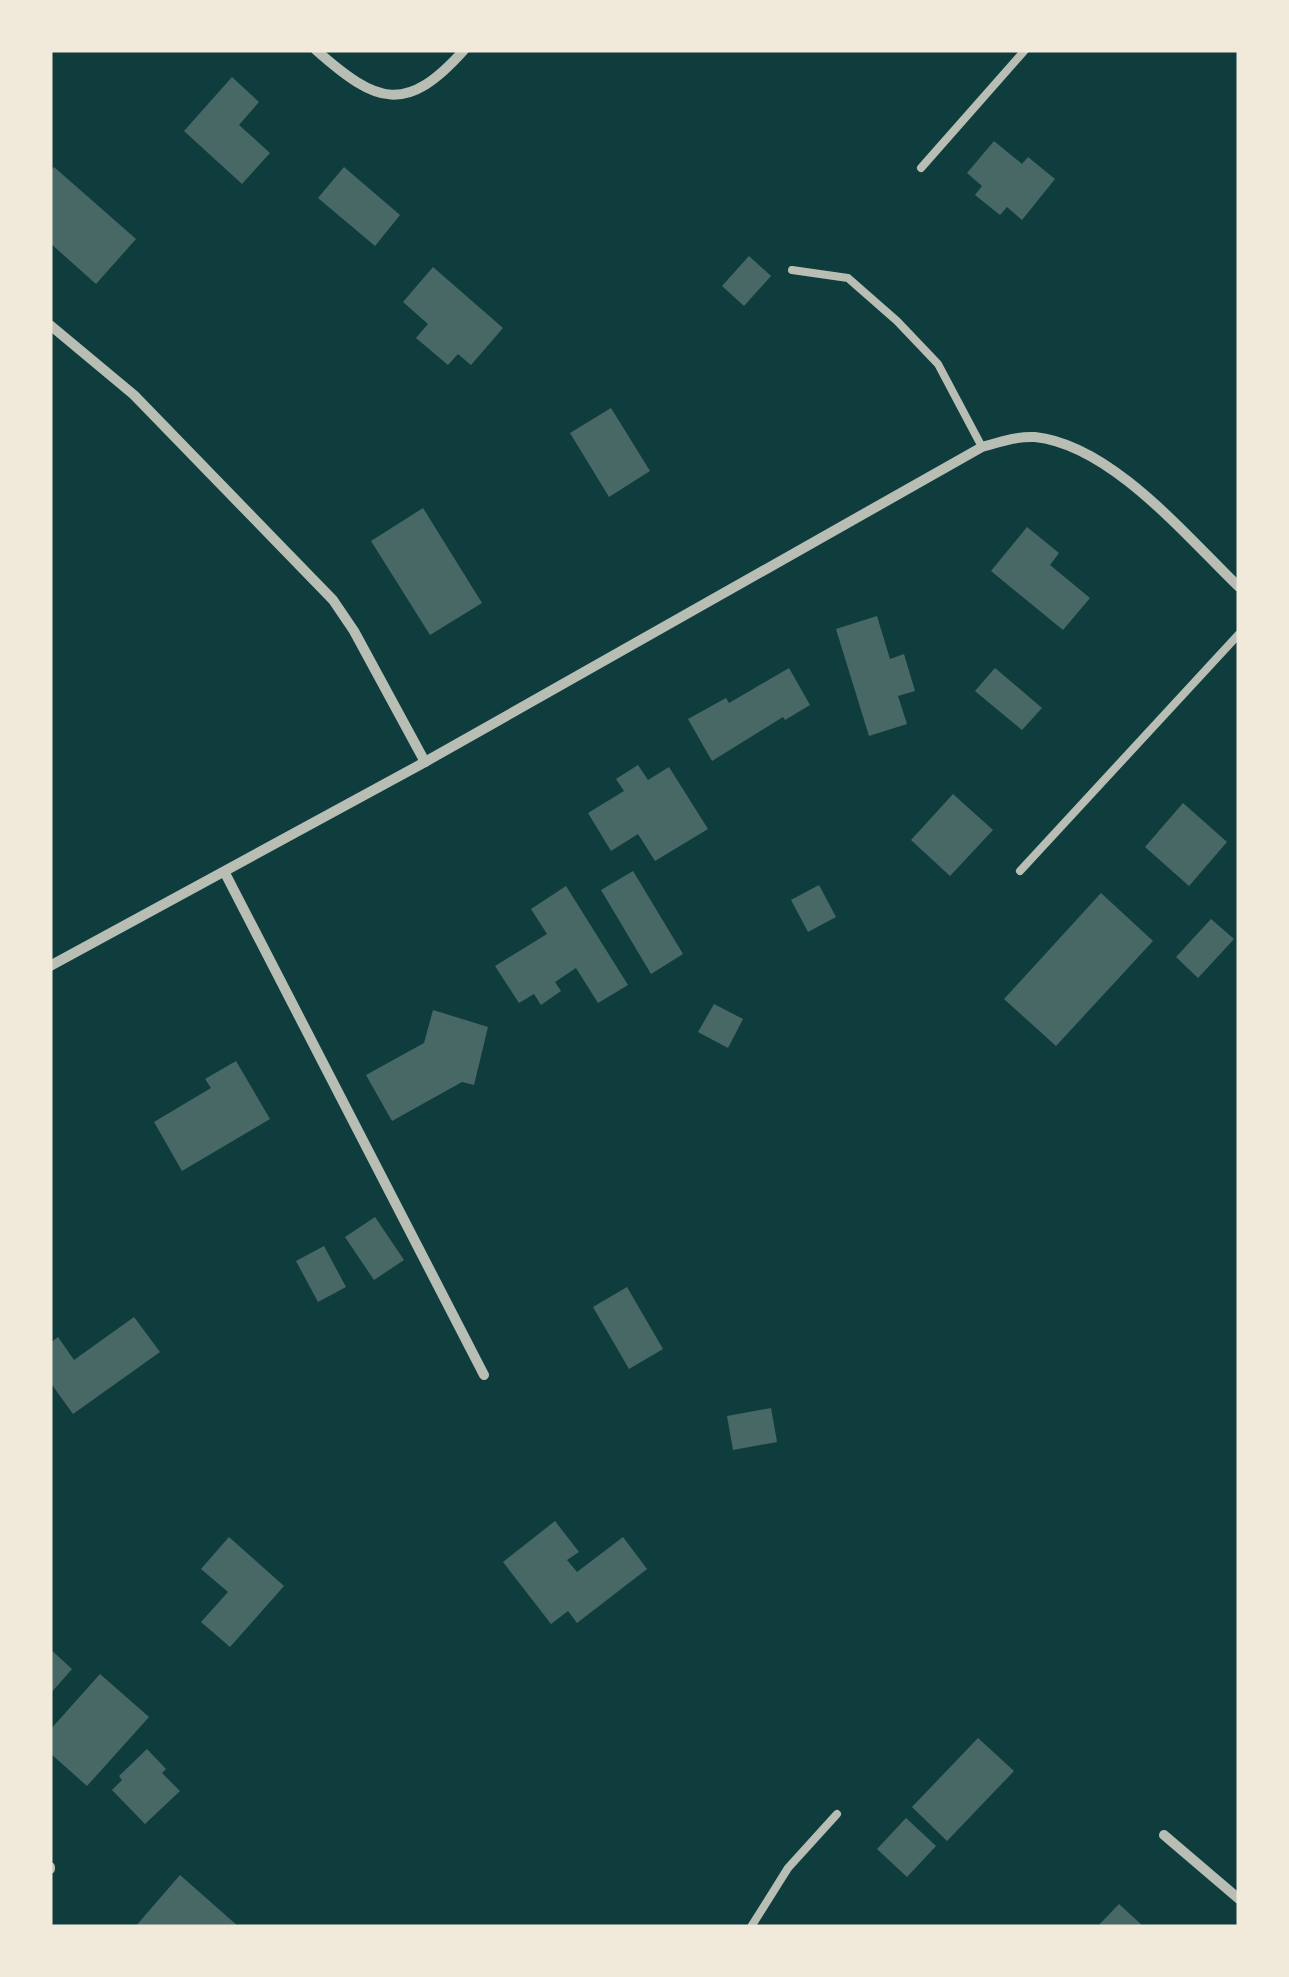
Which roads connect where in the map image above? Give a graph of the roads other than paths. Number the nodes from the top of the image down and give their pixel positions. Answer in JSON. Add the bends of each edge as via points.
{"nodes":[{"id":1,"x":316,"y":50,"type":"edge"},
{"id":2,"x":464,"y":50,"type":"edge"},
{"id":3,"x":1026,"y":50,"type":"edge"},
{"id":4,"x":921,"y":168,"type":"dead end"},
{"id":5,"x":792,"y":270,"type":"dead end"},
{"id":6,"x":50,"y":324,"type":"edge"},
{"id":7,"x":982,"y":447,"type":"junction"},
{"id":8,"x":1239,"y":586,"type":"edge"},
{"id":9,"x":1239,"y":634,"type":"edge"},
{"id":10,"x":425,"y":762,"type":"junction"},
{"id":11,"x":1020,"y":871,"type":"dead end"},
{"id":12,"x":225,"y":873,"type":"junction"},
{"id":13,"x":50,"y":966,"type":"edge"},
{"id":14,"x":484,"y":1375,"type":"dead end"},
{"id":15,"x":837,"y":1814,"type":"dead end"},
{"id":16,"x":1164,"y":1835,"type":"dead end"},
{"id":17,"x":1239,"y":1899,"type":"edge"},
{"id":18,"x":750,"y":1927,"type":"edge"}],
"edges":[{"from":1,"to":2,"type":"street","via":[[360,85],[395,96],[419,92]]},
{"from":3,"to":4,"type":"lane"},
{"from":5,"to":7,"type":"lane","via":[[848,278],[897,321],[938,364]]},
{"from":6,"to":10,"type":"street","via":[[134,394],[333,600]]},
{"from":7,"to":8,"type":"street","via":[[1038,438],[1104,463]]},
{"from":7,"to":10,"type":"street"},
{"from":9,"to":11,"type":"lane"},
{"from":10,"to":12,"type":"street"},
{"from":12,"to":13,"type":"street"},
{"from":12,"to":14,"type":"street"},
{"from":15,"to":18,"type":"lane","via":[[788,1868]]},
{"from":16,"to":17,"type":"street"}]}
